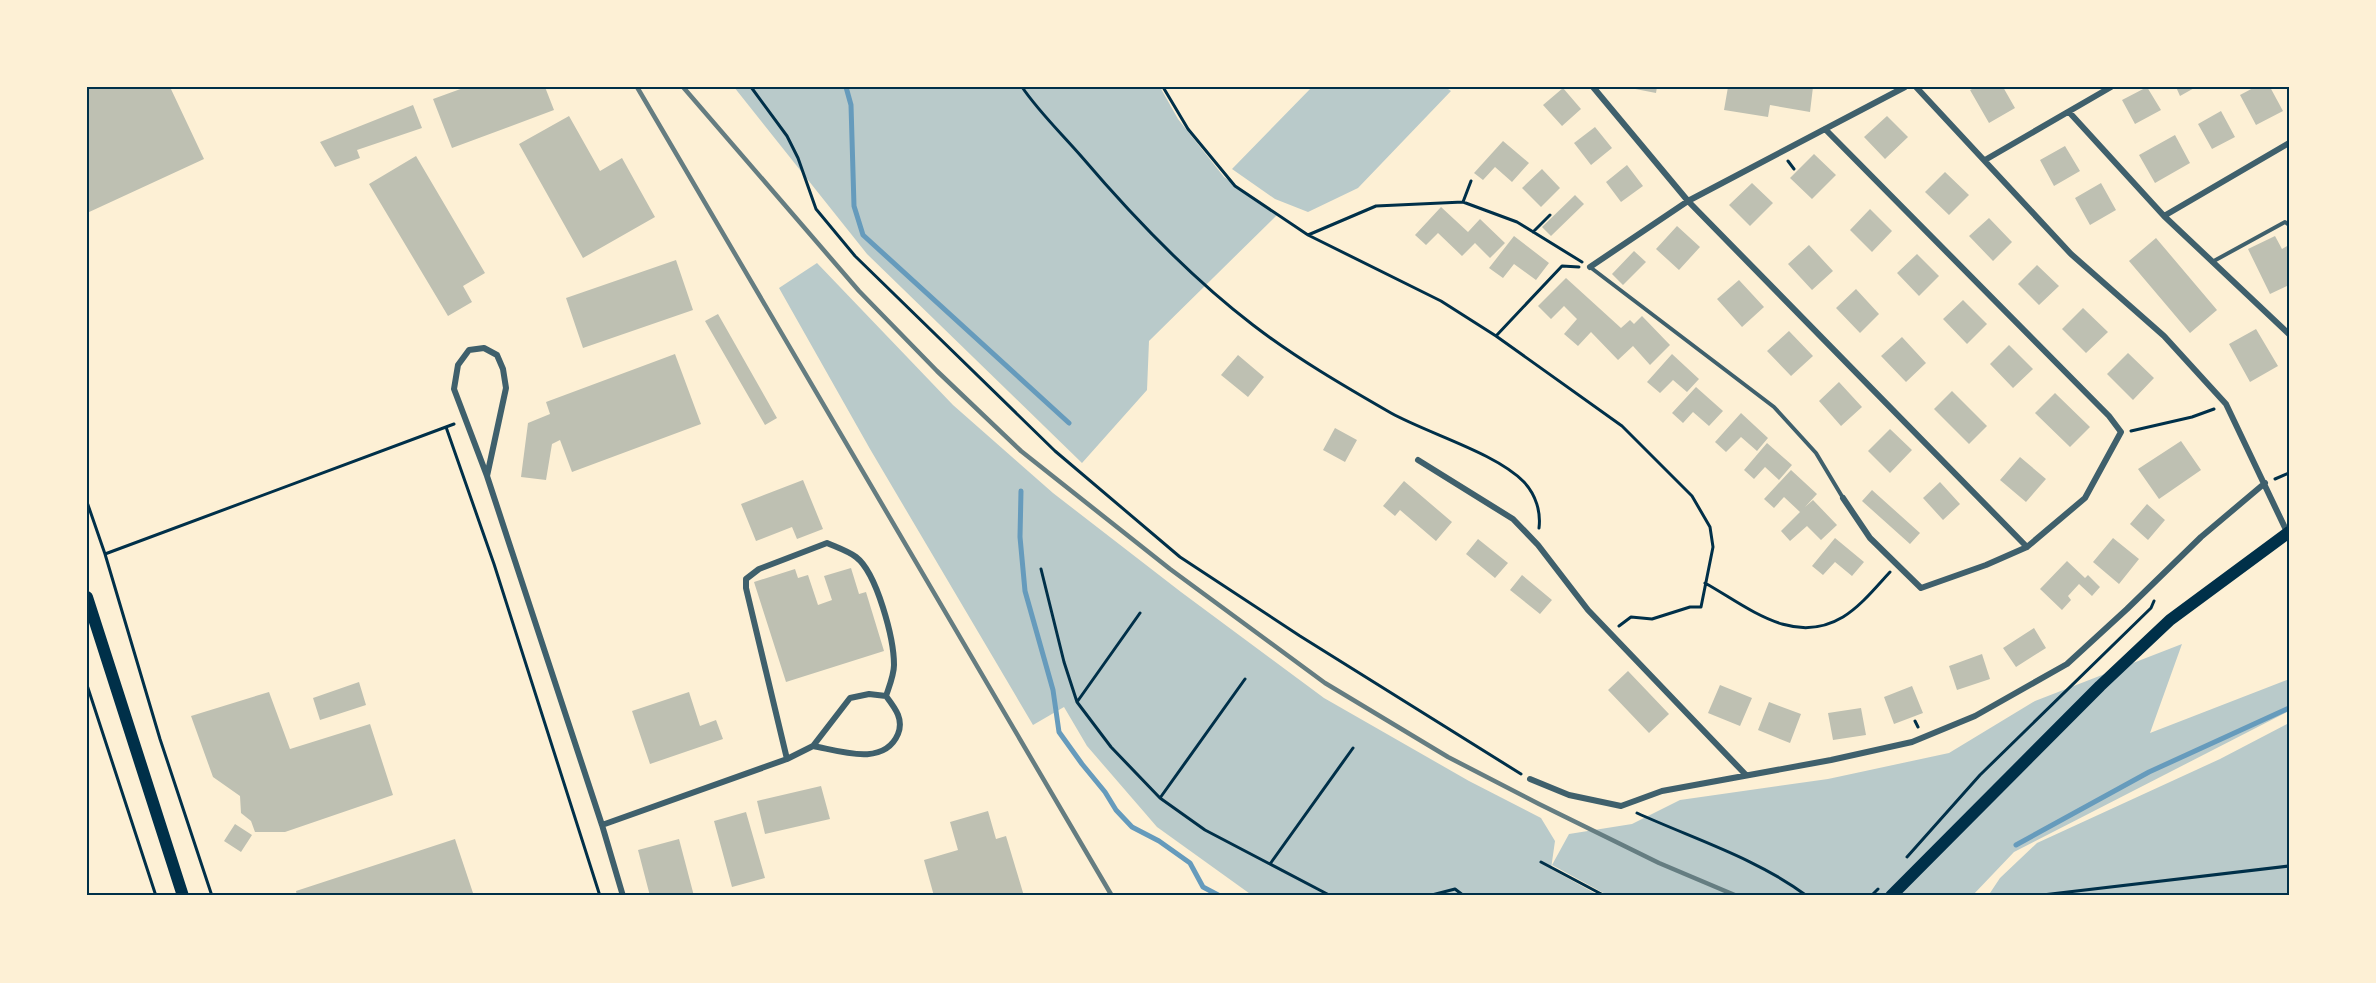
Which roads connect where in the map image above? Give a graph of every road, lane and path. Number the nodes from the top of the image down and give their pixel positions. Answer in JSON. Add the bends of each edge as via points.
{"nodes":[{"id":1,"x":751,"y":87,"type":"edge"},
{"id":2,"x":1022,"y":87,"type":"edge"},
{"id":3,"x":1163,"y":87,"type":"edge"},
{"id":4,"x":1593,"y":87,"type":"edge"},
{"id":5,"x":1905,"y":87,"type":"edge"},
{"id":6,"x":1916,"y":87,"type":"edge"},
{"id":7,"x":2110,"y":87,"type":"edge"},
{"id":8,"x":2069,"y":112,"type":"junction"},
{"id":9,"x":1825,"y":129,"type":"junction"},
{"id":10,"x":2289,"y":143,"type":"edge"},
{"id":11,"x":1985,"y":160,"type":"junction"},
{"id":12,"x":1471,"y":181,"type":"dead end"},
{"id":13,"x":1688,"y":201,"type":"junction"},
{"id":14,"x":1463,"y":202,"type":"junction"},
{"id":15,"x":1550,"y":215,"type":"dead end"},
{"id":16,"x":2164,"y":216,"type":"junction"},
{"id":17,"x":2289,"y":225,"type":"edge"},
{"id":18,"x":1533,"y":232,"type":"junction"},
{"id":19,"x":1308,"y":234,"type":"junction"},
{"id":20,"x":2212,"y":262,"type":"junction"},
{"id":21,"x":1590,"y":267,"type":"junction"},
{"id":22,"x":2289,"y":334,"type":"edge"},
{"id":23,"x":1496,"y":336,"type":"junction"},
{"id":24,"x":2226,"y":404,"type":"junction"},
{"id":25,"x":465,"y":420,"type":"junction"},
{"id":26,"x":446,"y":427,"type":"junction"},
{"id":27,"x":2121,"y":432,"type":"junction"},
{"id":28,"x":1418,"y":460,"type":"dead end"},
{"id":29,"x":487,"y":476,"type":"junction"},
{"id":30,"x":2265,"y":483,"type":"junction"},
{"id":31,"x":1844,"y":498,"type":"joint"},
{"id":32,"x":87,"y":502,"type":"edge"},
{"id":33,"x":2288,"y":532,"type":"edge"},
{"id":34,"x":1538,"y":545,"type":"junction"},
{"id":35,"x":2027,"y":547,"type":"junction"},
{"id":36,"x":105,"y":554,"type":"junction"},
{"id":37,"x":1897,"y":566,"type":"junction"},
{"id":38,"x":1041,"y":569,"type":"dead end"},
{"id":39,"x":2157,"y":580,"type":"junction"},
{"id":40,"x":1705,"y":583,"type":"junction"},
{"id":41,"x":87,"y":597,"type":"edge"},
{"id":42,"x":1140,"y":613,"type":"dead end"},
{"id":43,"x":1608,"y":633,"type":"junction"},
{"id":44,"x":1245,"y":679,"type":"dead end"},
{"id":45,"x":87,"y":685,"type":"edge"},
{"id":46,"x":886,"y":696,"type":"junction"},
{"id":47,"x":1077,"y":702,"type":"junction"},
{"id":48,"x":813,"y":746,"type":"junction"},
{"id":49,"x":1353,"y":748,"type":"dead end"},
{"id":50,"x":787,"y":759,"type":"junction"},
{"id":51,"x":1746,"y":775,"type":"junction"},
{"id":52,"x":1530,"y":779,"type":"joint"},
{"id":53,"x":1160,"y":798,"type":"junction"},
{"id":54,"x":1621,"y":806,"type":"junction"},
{"id":55,"x":602,"y":825,"type":"junction"},
{"id":56,"x":1541,"y":862,"type":"dead end"},
{"id":57,"x":1902,"y":863,"type":"dead end"},
{"id":58,"x":1269,"y":864,"type":"junction"},
{"id":59,"x":2289,"y":866,"type":"edge"},
{"id":60,"x":1878,"y":889,"type":"dead end"},
{"id":61,"x":1893,"y":894,"type":"edge"},
{"id":62,"x":156,"y":896,"type":"edge"},
{"id":63,"x":183,"y":896,"type":"edge"},
{"id":64,"x":212,"y":896,"type":"edge"},
{"id":65,"x":600,"y":896,"type":"edge"},
{"id":66,"x":623,"y":896,"type":"edge"},
{"id":67,"x":1331,"y":896,"type":"edge"},
{"id":68,"x":1428,"y":896,"type":"edge"},
{"id":69,"x":1464,"y":896,"type":"edge"},
{"id":70,"x":1605,"y":896,"type":"edge"},
{"id":71,"x":1807,"y":896,"type":"edge"},
{"id":72,"x":1871,"y":896,"type":"edge"},
{"id":73,"x":2034,"y":896,"type":"edge"}],
"edges":[{"from":1,"to":52,"type":"path","via":[[787,136],[816,209],[855,256],[1055,451],[1180,557]]},
{"from":2,"to":34,"type":"path","via":[[1135,219],[1254,326],[1350,390],[1409,423],[1500,464],[1525,483],[1540,515]]},
{"from":3,"to":19,"type":"path","via":[[1188,129],[1235,186]]},
{"from":4,"to":13,"type":"street"},
{"from":5,"to":9,"type":"street"},
{"from":6,"to":11,"type":"street"},
{"from":7,"to":8,"type":"street"},
{"from":8,"to":11,"type":"street"},
{"from":8,"to":16,"type":"street"},
{"from":9,"to":13,"type":"street"},
{"from":9,"to":27,"type":"street"},
{"from":10,"to":16,"type":"street"},
{"from":11,"to":24,"type":"street","via":[[2071,254],[2164,336]]},
{"from":12,"to":14,"type":"path"},
{"from":13,"to":21,"type":"street"},
{"from":13,"to":35,"type":"street"},
{"from":14,"to":18,"type":"path"},
{"from":14,"to":19,"type":"path","via":[[1376,206]]},
{"from":15,"to":18,"type":"path"},
{"from":16,"to":20,"type":"street"},
{"from":17,"to":20,"type":"lane","via":[[2285,222]]},
{"from":18,"to":21,"type":"path"},
{"from":19,"to":23,"type":"path","via":[[1441,301]]},
{"from":20,"to":22,"type":"street"},
{"from":21,"to":23,"type":"path","via":[[1562,266]]},
{"from":21,"to":31,"type":"lane","via":[[1774,407],[1816,453]]},
{"from":23,"to":40,"type":"path","via":[[1622,426],[1692,496],[1710,526],[1713,547]]},
{"from":24,"to":27,"type":"path","via":[[2182,420]]},
{"from":24,"to":30,"type":"street"},
{"from":25,"to":26,"type":"path"},
{"from":25,"to":29,"type":"street"},
{"from":25,"to":29,"type":"street","via":[[454,389],[458,365],[469,350],[484,348],[497,355],[506,388]]},
{"from":26,"to":36,"type":"path"},
{"from":26,"to":65,"type":"path"},
{"from":27,"to":35,"type":"street","via":[[2085,498]]},
{"from":28,"to":34,"type":"street","via":[[1513,519]]},
{"from":29,"to":55,"type":"street"},
{"from":30,"to":33,"type":"street"},
{"from":30,"to":39,"type":"street"},
{"from":31,"to":37,"type":"street","via":[[1870,538]]},
{"from":32,"to":36,"type":"path"},
{"from":33,"to":61,"type":"main road","via":[[2170,620]]},
{"from":34,"to":43,"type":"street"},
{"from":35,"to":37,"type":"street","via":[[1921,588]]},
{"from":36,"to":64,"type":"path"},
{"from":37,"to":40,"type":"path","via":[[1845,616],[1821,627],[1794,628],[1764,618]]},
{"from":38,"to":47,"type":"path"},
{"from":39,"to":51,"type":"street","via":[[2067,664],[1975,716],[1912,742]]},
{"from":39,"to":57,"type":"path","via":[[2151,608],[1980,775]]},
{"from":40,"to":43,"type":"path","via":[[1701,608],[1652,619],[1631,618]]},
{"from":41,"to":63,"type":"main road"},
{"from":42,"to":47,"type":"path"},
{"from":43,"to":51,"type":"street"},
{"from":44,"to":53,"type":"path"},
{"from":45,"to":62,"type":"path"},
{"from":46,"to":48,"type":"street","via":[[850,698]]},
{"from":46,"to":48,"type":"street","via":[[898,712],[900,729],[893,746],[867,755]]},
{"from":46,"to":50,"type":"street","via":[[894,667],[892,648],[880,601],[856,557],[827,543],[759,569],[746,579],[746,588]]},
{"from":47,"to":53,"type":"path","via":[[1111,747]]},
{"from":48,"to":50,"type":"street"},
{"from":49,"to":58,"type":"path"},
{"from":50,"to":55,"type":"street"},
{"from":51,"to":54,"type":"street","via":[[1662,791]]},
{"from":52,"to":54,"type":"street","via":[[1569,795]]},
{"from":53,"to":58,"type":"path","via":[[1205,830]]},
{"from":54,"to":71,"type":"path","via":[[1743,858]]},
{"from":55,"to":66,"type":"street"},
{"from":56,"to":70,"type":"path"},
{"from":58,"to":67,"type":"path"},
{"from":59,"to":73,"type":"path"},
{"from":60,"to":72,"type":"path"},
{"from":68,"to":69,"type":"path","via":[[1455,889]]}]}
